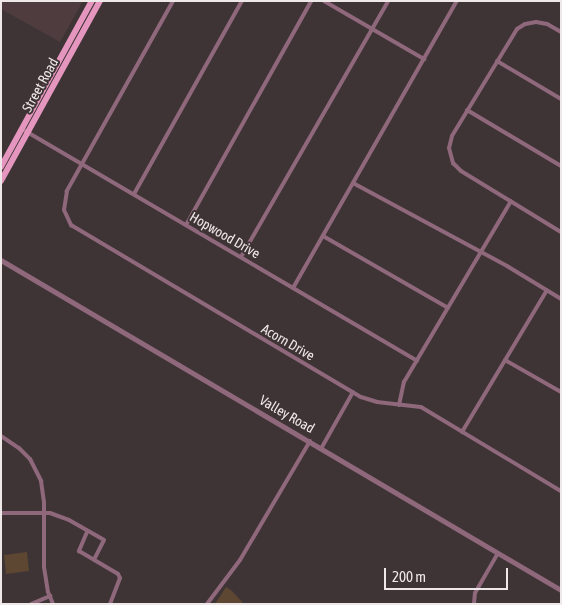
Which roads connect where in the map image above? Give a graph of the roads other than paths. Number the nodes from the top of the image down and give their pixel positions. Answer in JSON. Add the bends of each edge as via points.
{"nodes":[{"id":1,"x":92,"y":1,"type":"edge"},
{"id":2,"x":100,"y":1,"type":"edge"},
{"id":3,"x":173,"y":1,"type":"edge"},
{"id":4,"x":242,"y":1,"type":"edge"},
{"id":5,"x":311,"y":1,"type":"edge"},
{"id":6,"x":324,"y":1,"type":"edge"},
{"id":7,"x":388,"y":1,"type":"edge"},
{"id":8,"x":458,"y":1,"type":"edge"},
{"id":9,"x":372,"y":29,"type":"junction"},
{"id":10,"x":559,"y":31,"type":"edge"},
{"id":11,"x":424,"y":59,"type":"junction"},
{"id":12,"x":497,"y":61,"type":"junction"},
{"id":13,"x":561,"y":99,"type":"edge"},
{"id":14,"x":467,"y":110,"type":"junction"},
{"id":15,"x":25,"y":130,"type":"junction"},
{"id":16,"x":82,"y":164,"type":"junction"},
{"id":17,"x":561,"y":166,"type":"edge"},
{"id":18,"x":1,"y":167,"type":"edge"},
{"id":19,"x":1,"y":181,"type":"edge"},
{"id":20,"x":353,"y":184,"type":"junction"},
{"id":21,"x":134,"y":194,"type":"junction"},
{"id":22,"x":511,"y":202,"type":"junction"},
{"id":23,"x":186,"y":225,"type":"junction"},
{"id":24,"x":561,"y":232,"type":"edge"},
{"id":25,"x":323,"y":236,"type":"junction"},
{"id":26,"x":481,"y":252,"type":"junction"},
{"id":27,"x":241,"y":257,"type":"junction"},
{"id":28,"x":1,"y":260,"type":"edge"},
{"id":29,"x":293,"y":288,"type":"junction"},
{"id":30,"x":547,"y":290,"type":"junction"},
{"id":31,"x":561,"y":299,"type":"edge"},
{"id":32,"x":448,"y":308,"type":"junction"},
{"id":33,"x":417,"y":360,"type":"junction"},
{"id":34,"x":505,"y":360,"type":"junction"},
{"id":35,"x":353,"y":392,"type":"junction"},
{"id":36,"x":561,"y":392,"type":"edge"},
{"id":37,"x":399,"y":405,"type":"junction"},
{"id":38,"x":462,"y":432,"type":"junction"},
{"id":39,"x":1,"y":437,"type":"edge"},
{"id":40,"x":310,"y":441,"type":"junction"},
{"id":41,"x":322,"y":447,"type":"junction"},
{"id":42,"x":561,"y":491,"type":"edge"},
{"id":43,"x":1,"y":513,"type":"edge"},
{"id":44,"x":44,"y":513,"type":"junction"},
{"id":45,"x":87,"y":532,"type":"junction"},
{"id":46,"x":498,"y":553,"type":"junction"},
{"id":47,"x":94,"y":560,"type":"junction"},
{"id":48,"x":561,"y":590,"type":"edge"},
{"id":49,"x":50,"y":596,"type":"junction"},
{"id":50,"x":31,"y":604,"type":"edge"},
{"id":51,"x":53,"y":604,"type":"edge"},
{"id":52,"x":110,"y":604,"type":"edge"},
{"id":53,"x":207,"y":604,"type":"edge"},
{"id":54,"x":474,"y":604,"type":"edge"}],
"edges":[{"from":1,"to":15,"type":"main road","name":"Street Road"},
{"from":2,"to":15,"type":"main road","name":"Street Road"},
{"from":3,"to":16,"type":"street","name":"Acorn Drive"},
{"from":4,"to":21,"type":"street"},
{"from":5,"to":23,"type":"street"},
{"from":6,"to":9,"type":"street"},
{"from":7,"to":9,"type":"street"},
{"from":8,"to":11,"type":"street"},
{"from":9,"to":11,"type":"street"},
{"from":9,"to":27,"type":"street"},
{"from":10,"to":12,"type":"street","via":[[541,23],[522,26]]},
{"from":11,"to":20,"type":"street"},
{"from":12,"to":13,"type":"street"},
{"from":12,"to":14,"type":"street"},
{"from":14,"to":17,"type":"street"},
{"from":14,"to":22,"type":"street","via":[[451,138],[449,153],[456,167]]},
{"from":15,"to":16,"type":"street","name":"Hopwood Drive"},
{"from":15,"to":18,"type":"main road","name":"Street Road"},
{"from":15,"to":19,"type":"main road","name":"Street Road"},
{"from":16,"to":21,"type":"street","name":"Hopwood Drive"},
{"from":16,"to":35,"type":"street","name":"Acorn Drive","via":[[64,200],[65,216],[74,228]]},
{"from":20,"to":25,"type":"street"},
{"from":20,"to":26,"type":"street"},
{"from":21,"to":23,"type":"street","name":"Hopwood Drive"},
{"from":22,"to":24,"type":"street"},
{"from":22,"to":26,"type":"street"},
{"from":23,"to":27,"type":"street","name":"Hopwood Drive"},
{"from":25,"to":29,"type":"street"},
{"from":25,"to":32,"type":"street"},
{"from":26,"to":30,"type":"street"},
{"from":26,"to":32,"type":"street"},
{"from":27,"to":29,"type":"street","name":"Hopwood Drive"},
{"from":28,"to":40,"type":"street","name":"Valley Road"},
{"from":29,"to":33,"type":"street","name":"Hopwood Drive"},
{"from":30,"to":31,"type":"street"},
{"from":30,"to":34,"type":"street"},
{"from":32,"to":33,"type":"street"},
{"from":33,"to":37,"type":"street","via":[[402,388]]},
{"from":34,"to":36,"type":"street"},
{"from":34,"to":38,"type":"street"},
{"from":35,"to":37,"type":"street","name":"Acorn Drive","via":[[371,401]]},
{"from":35,"to":41,"type":"street"},
{"from":37,"to":38,"type":"street","name":"Acorn Drive","via":[[421,407]]},
{"from":38,"to":42,"type":"street","name":"Acorn Drive"},
{"from":39,"to":44,"type":"street","via":[[25,454],[39,474]]},
{"from":40,"to":41,"type":"street","name":"Valley Road"},
{"from":40,"to":53,"type":"street","via":[[240,560]]},
{"from":41,"to":46,"type":"street","name":"Valley Road"},
{"from":43,"to":44,"type":"street"},
{"from":44,"to":45,"type":"street","via":[[69,520]]},
{"from":44,"to":49,"type":"street","via":[[44,567]]},
{"from":45,"to":47,"type":"street","via":[[79,550]]},
{"from":45,"to":47,"type":"street","via":[[104,540]]},
{"from":46,"to":48,"type":"street","name":"Valley Road"},
{"from":46,"to":54,"type":"street","via":[[475,593]]},
{"from":47,"to":52,"type":"street","via":[[120,578]]},
{"from":49,"to":50,"type":"street"},
{"from":49,"to":51,"type":"street"}]}
